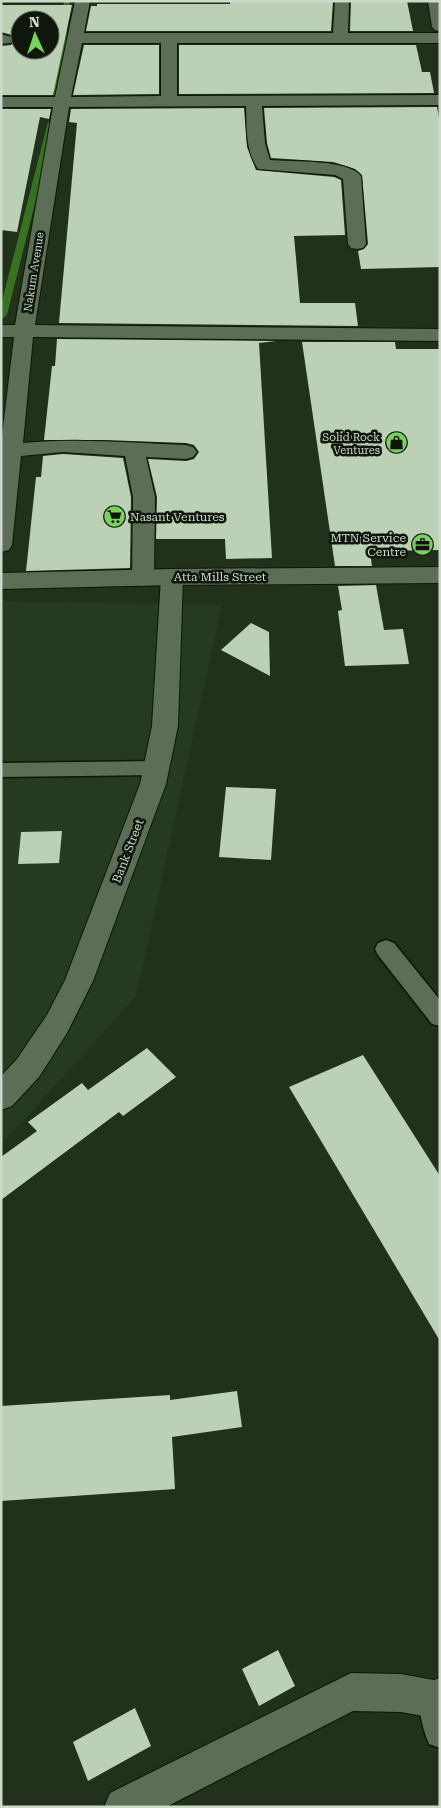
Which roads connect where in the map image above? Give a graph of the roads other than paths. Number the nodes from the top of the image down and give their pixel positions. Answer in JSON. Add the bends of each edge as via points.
{"nodes":[{"id":1,"x":83,"y":1,"type":"edge"},
{"id":2,"x":342,"y":1,"type":"edge"},
{"id":3,"x":435,"y":1,"type":"edge"},
{"id":4,"x":440,"y":27,"type":"edge"},
{"id":5,"x":76,"y":38,"type":"junction"},
{"id":6,"x":169,"y":38,"type":"junction"},
{"id":7,"x":340,"y":38,"type":"junction"},
{"id":8,"x":440,"y":38,"type":"edge"},
{"id":9,"x":440,"y":100,"type":"edge"},
{"id":10,"x":62,"y":101,"type":"junction"},
{"id":11,"x":169,"y":101,"type":"junction"},
{"id":12,"x":254,"y":101,"type":"junction"},
{"id":13,"x":1,"y":102,"type":"edge"},
{"id":14,"x":358,"y":244,"type":"dead end"},
{"id":15,"x":1,"y":331,"type":"edge"},
{"id":16,"x":24,"y":331,"type":"junction"},
{"id":17,"x":440,"y":334,"type":"edge"},
{"id":18,"x":6,"y":450,"type":"edge"},
{"id":19,"x":134,"y":450,"type":"junction"},
{"id":20,"x":186,"y":452,"type":"dead end"},
{"id":21,"x":1,"y":545,"type":"edge"},
{"id":22,"x":440,"y":575,"type":"edge"},
{"id":23,"x":172,"y":577,"type":"junction"},
{"id":24,"x":143,"y":578,"type":"junction"},
{"id":25,"x":1,"y":581,"type":"edge"},
{"id":26,"x":157,"y":768,"type":"junction"},
{"id":27,"x":1,"y":770,"type":"edge"},
{"id":28,"x":386,"y":949,"type":"dead end"},
{"id":29,"x":440,"y":1017,"type":"edge"},
{"id":30,"x":1,"y":1097,"type":"edge"},
{"id":31,"x":438,"y":1710,"type":"edge"},
{"id":32,"x":124,"y":1807,"type":"edge"}],
"edges":[{"from":1,"to":5,"type":"street","name":"Nakum Avenue"},
{"from":2,"to":7,"type":"street"},
{"from":3,"to":4,"type":"street"},
{"from":5,"to":6,"type":"street"},
{"from":5,"to":10,"type":"street","name":"Nakum Avenue"},
{"from":6,"to":7,"type":"street"},
{"from":6,"to":11,"type":"street"},
{"from":7,"to":8,"type":"street"},
{"from":9,"to":12,"type":"street"},
{"from":10,"to":11,"type":"street"},
{"from":10,"to":13,"type":"street"},
{"from":10,"to":16,"type":"street","name":"Nakum Avenue"},
{"from":11,"to":12,"type":"street"},
{"from":12,"to":14,"type":"street","via":[[258,149],[264,165],[338,170],[352,176]]},
{"from":15,"to":16,"type":"street"},
{"from":16,"to":17,"type":"street"},
{"from":16,"to":18,"type":"street","name":"Nakum Avenue"},
{"from":18,"to":19,"type":"street","via":[[63,446]]},
{"from":18,"to":21,"type":"street","name":"Nakum Avenue"},
{"from":19,"to":20,"type":"street"},
{"from":19,"to":24,"type":"street","via":[[144,497]]},
{"from":22,"to":23,"type":"street","name":"Atta Mills Street"},
{"from":23,"to":24,"type":"street","name":"Atta Mills Street"},
{"from":23,"to":26,"type":"street","name":"Bank Street","via":[[165,726]]},
{"from":24,"to":25,"type":"street","name":"Atta Mills Street"},
{"from":26,"to":27,"type":"lane"},
{"from":26,"to":30,"type":"street","name":"Bank Street","via":[[154,784],[79,981],[57,1024],[28,1068]]},
{"from":28,"to":29,"type":"lane"},
{"from":31,"to":32,"type":"street","via":[[401,1693],[351,1692]]}]}
